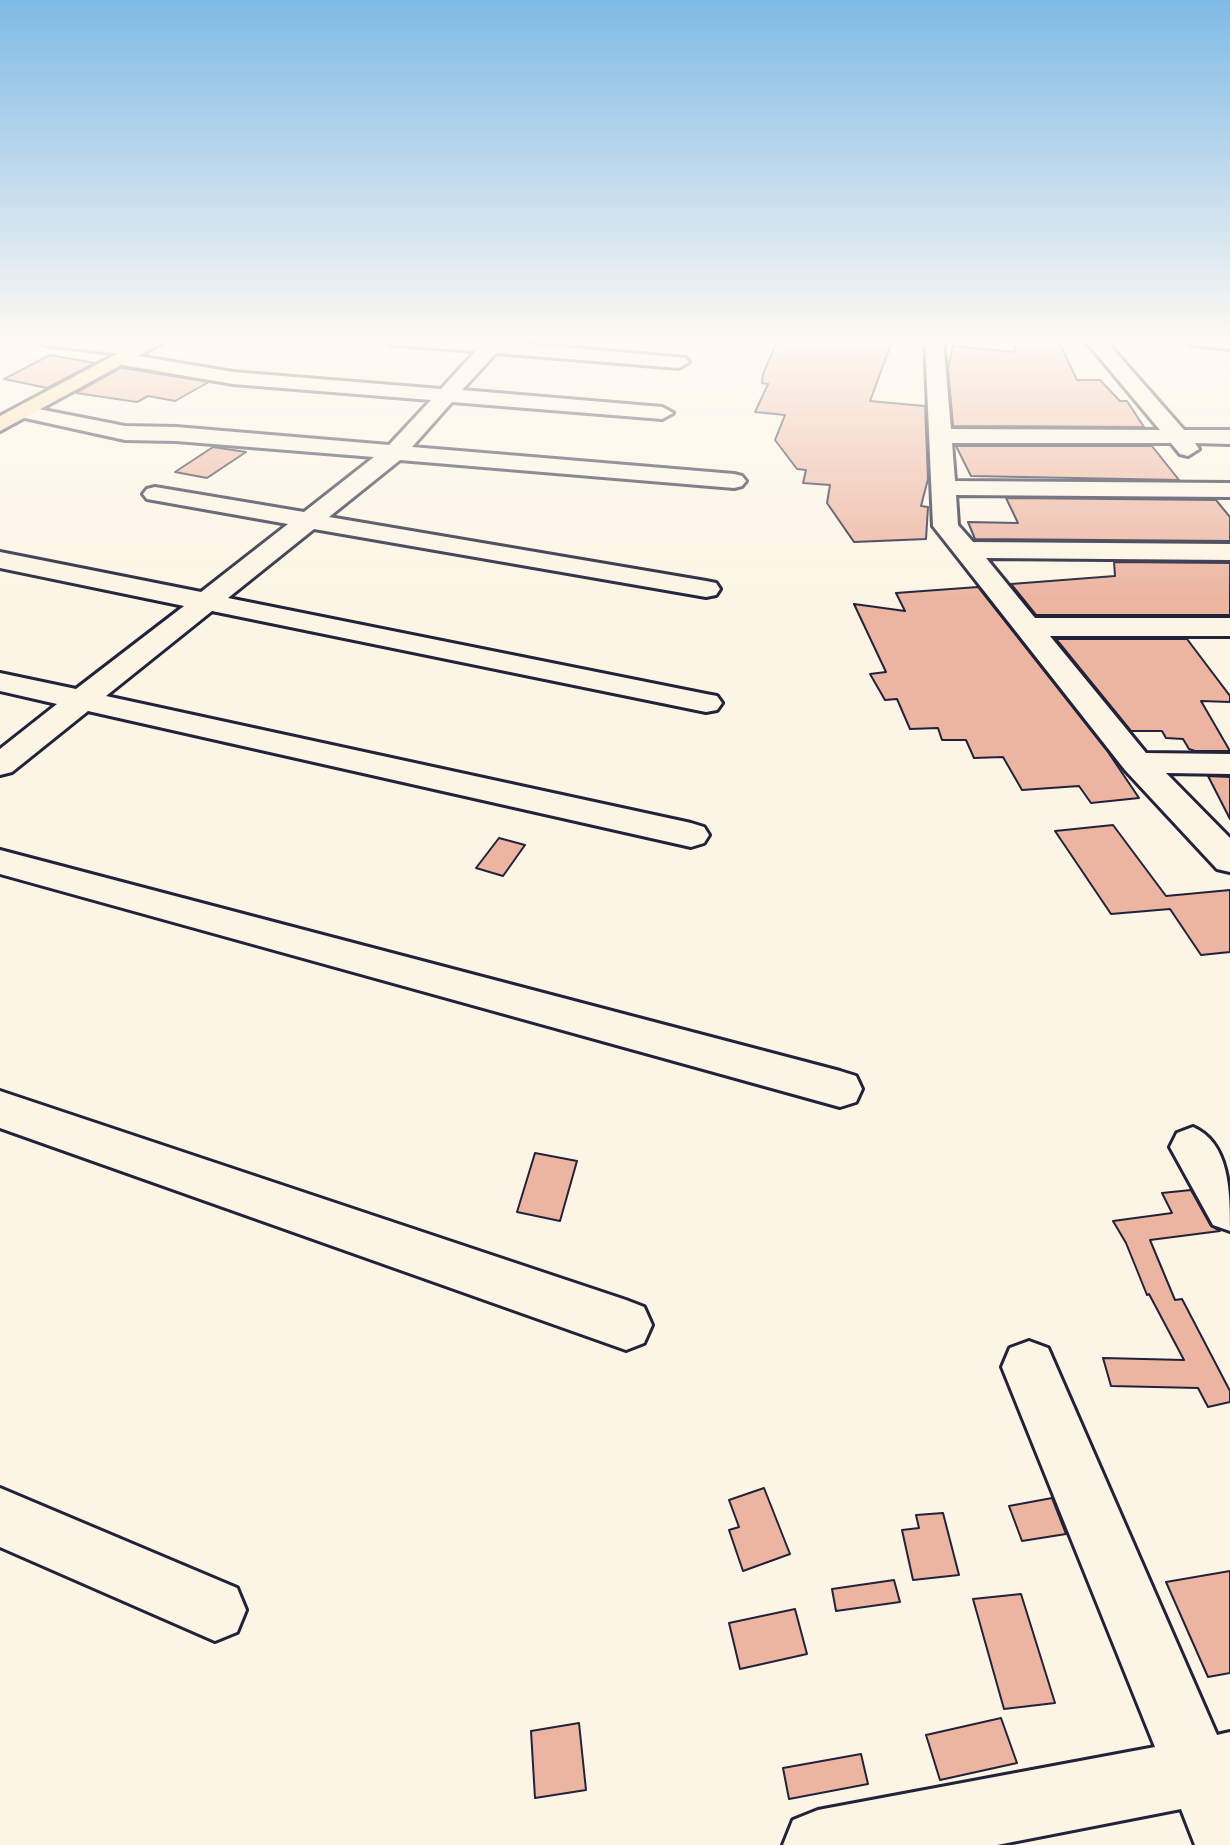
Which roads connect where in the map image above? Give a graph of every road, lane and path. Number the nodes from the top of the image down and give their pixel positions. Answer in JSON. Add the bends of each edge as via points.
{"nodes":[{"id":1,"x":87,"y":425,"type":"edge"},
{"id":2,"x":420,"y":425,"type":"edge"},
{"id":3,"x":941,"y":425,"type":"edge"},
{"id":4,"x":1168,"y":425,"type":"edge"},
{"id":5,"x":942,"y":436,"type":"junction"},
{"id":6,"x":1178,"y":437,"type":"junction"},
{"id":7,"x":1230,"y":437,"type":"edge"},
{"id":8,"x":393,"y":454,"type":"junction"},
{"id":9,"x":734,"y":481,"type":"dead end"},
{"id":10,"x":944,"y":488,"type":"junction"},
{"id":11,"x":155,"y":494,"type":"dead end"},
{"id":12,"x":1227,"y":494,"type":"edge"},
{"id":13,"x":310,"y":521,"type":"junction"},
{"id":14,"x":964,"y":550,"type":"junction"},
{"id":15,"x":1230,"y":552,"type":"edge"},
{"id":16,"x":0,"y":560,"type":"edge"},
{"id":17,"x":706,"y":589,"type":"dead end"},
{"id":18,"x":209,"y":603,"type":"junction"},
{"id":19,"x":1025,"y":627,"type":"junction"},
{"id":20,"x":1230,"y":627,"type":"edge"},
{"id":21,"x":0,"y":682,"type":"edge"},
{"id":22,"x":81,"y":701,"type":"junction"},
{"id":23,"x":706,"y":703,"type":"dead end"},
{"id":24,"x":1138,"y":763,"type":"junction"},
{"id":25,"x":1230,"y":764,"type":"edge"},
{"id":26,"x":0,"y":765,"type":"edge"},
{"id":27,"x":691,"y":835,"type":"dead end"},
{"id":28,"x":1230,"y":860,"type":"edge"},
{"id":29,"x":0,"y":862,"type":"edge"},
{"id":30,"x":840,"y":1089,"type":"dead end"},
{"id":31,"x":0,"y":1109,"type":"edge"},
{"id":32,"x":1193,"y":1147,"type":"dead end"},
{"id":33,"x":1230,"y":1210,"type":"edge"},
{"id":34,"x":626,"y":1325,"type":"dead end"},
{"id":35,"x":1029,"y":1367,"type":"dead end"},
{"id":36,"x":0,"y":1517,"type":"edge"},
{"id":37,"x":215,"y":1610,"type":"dead end"},
{"id":38,"x":1214,"y":1769,"type":"edge"},
{"id":39,"x":818,"y":1845,"type":"edge"},
{"id":40,"x":1230,"y":1845,"type":"edge"}],
"edges":[{"from":1,"to":8,"type":"street","via":[[125,433]]},
{"from":2,"to":8,"type":"street"},
{"from":3,"to":5,"type":"street"},
{"from":4,"to":6,"type":"street"},
{"from":5,"to":6,"type":"street"},
{"from":5,"to":10,"type":"street"},
{"from":6,"to":7,"type":"street"},
{"from":6,"to":12,"type":"street"},
{"from":8,"to":9,"type":"street"},
{"from":8,"to":13,"type":"street"},
{"from":10,"to":12,"type":"street"},
{"from":10,"to":14,"type":"street","via":[[946,526]]},
{"from":11,"to":13,"type":"street"},
{"from":13,"to":17,"type":"street"},
{"from":13,"to":18,"type":"street"},
{"from":14,"to":15,"type":"street"},
{"from":14,"to":19,"type":"street"},
{"from":16,"to":18,"type":"street"},
{"from":18,"to":22,"type":"street"},
{"from":18,"to":23,"type":"street"},
{"from":19,"to":20,"type":"street"},
{"from":19,"to":24,"type":"street"},
{"from":21,"to":22,"type":"street"},
{"from":22,"to":26,"type":"street"},
{"from":22,"to":27,"type":"street"},
{"from":24,"to":25,"type":"street"},
{"from":24,"to":28,"type":"street"},
{"from":29,"to":30,"type":"street"},
{"from":31,"to":34,"type":"street"},
{"from":32,"to":33,"type":"street"},
{"from":35,"to":38,"type":"street"},
{"from":36,"to":37,"type":"street"},
{"from":38,"to":39,"type":"street"},
{"from":38,"to":40,"type":"street"}]}
